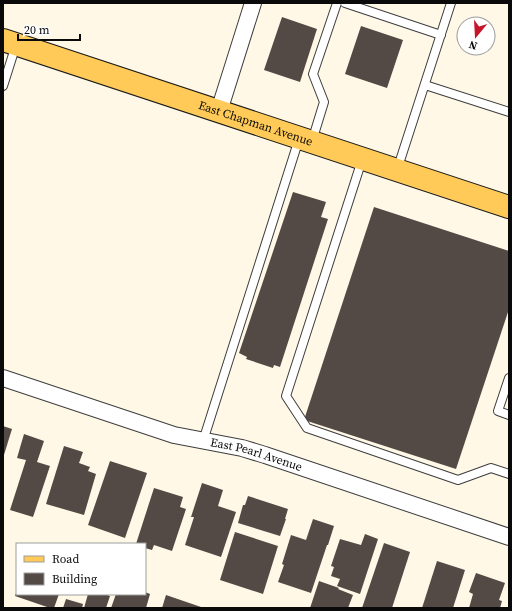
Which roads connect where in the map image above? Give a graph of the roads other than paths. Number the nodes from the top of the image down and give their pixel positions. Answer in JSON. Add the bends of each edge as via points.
{"nodes":[{"id":1,"x":253,"y":3,"type":"edge"},
{"id":2,"x":337,"y":3,"type":"edge"},
{"id":3,"x":346,"y":3,"type":"edge"},
{"id":4,"x":451,"y":3,"type":"edge"},
{"id":5,"x":441,"y":35,"type":"junction"},
{"id":6,"x":10,"y":42,"type":"edge"},
{"id":7,"x":424,"y":85,"type":"junction"},
{"id":8,"x":3,"y":86,"type":"edge"},
{"id":9,"x":219,"y":111,"type":"junction"},
{"id":10,"x":509,"y":112,"type":"edge"},
{"id":11,"x":305,"y":140,"type":"junction"},
{"id":12,"x":363,"y":159,"type":"junction"},
{"id":13,"x":397,"y":170,"type":"junction"},
{"id":14,"x":509,"y":207,"type":"edge"},
{"id":15,"x":3,"y":378,"type":"edge"},
{"id":16,"x":509,"y":378,"type":"edge"},
{"id":17,"x":509,"y":415,"type":"edge"},
{"id":18,"x":203,"y":441,"type":"junction"},
{"id":19,"x":509,"y":474,"type":"edge"},
{"id":20,"x":509,"y":536,"type":"edge"}],
"edges":[{"from":1,"to":9,"type":"street"},
{"from":2,"to":11,"type":"lane","via":[[313,74],[324,102]]},
{"from":3,"to":5,"type":"lane"},
{"from":4,"to":5,"type":"lane"},
{"from":5,"to":7,"type":"lane"},
{"from":6,"to":8,"type":"lane"},
{"from":6,"to":9,"type":"main road","name":"East Chapman Avenue"},
{"from":7,"to":10,"type":"lane"},
{"from":7,"to":13,"type":"lane"},
{"from":9,"to":11,"type":"main road","name":"East Chapman Avenue"},
{"from":11,"to":12,"type":"main road","name":"East Chapman Avenue"},
{"from":11,"to":18,"type":"lane"},
{"from":12,"to":13,"type":"main road","name":"East Chapman Avenue"},
{"from":12,"to":19,"type":"lane","via":[[286,396],[307,428],[458,480],[492,468]]},
{"from":13,"to":14,"type":"main road","name":"East Chapman Avenue"},
{"from":15,"to":18,"type":"street","name":"East Pearl Avenue","via":[[174,435]]},
{"from":16,"to":17,"type":"lane","via":[[498,412]]},
{"from":18,"to":20,"type":"street","name":"East Pearl Avenue","via":[[265,455]]}]}
